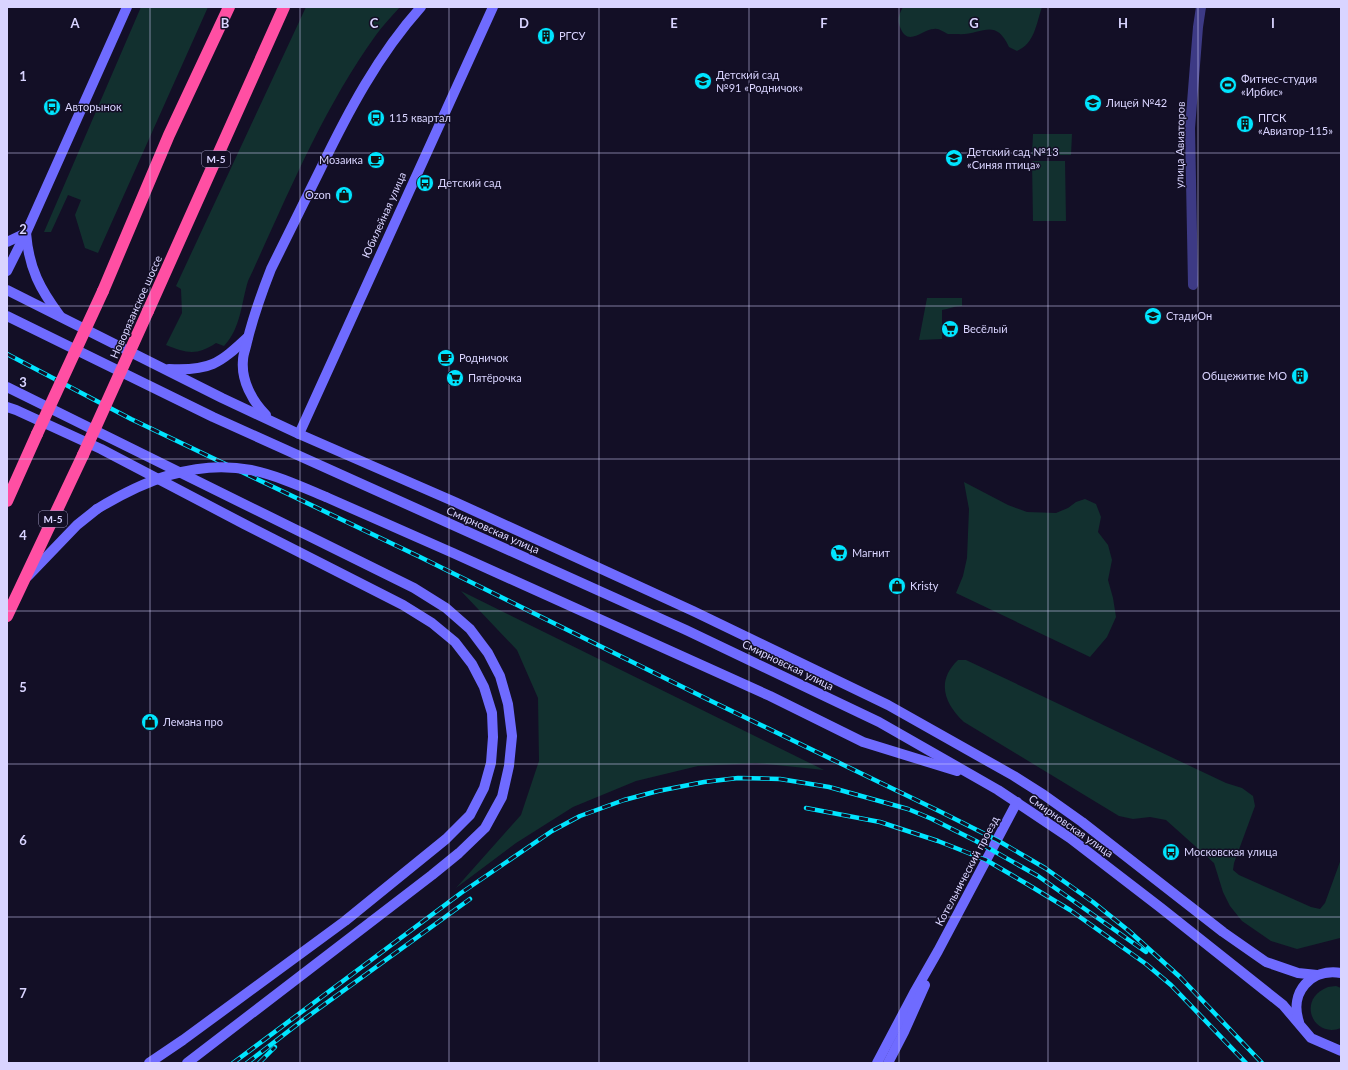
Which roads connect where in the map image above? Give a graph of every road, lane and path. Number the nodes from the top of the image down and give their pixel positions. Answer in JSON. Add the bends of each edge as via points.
{"nodes":[{"id":1,"x":127,"y":7,"type":"edge"},
{"id":2,"x":229,"y":7,"type":"edge"},
{"id":3,"x":284,"y":7,"type":"edge"},
{"id":4,"x":421,"y":7,"type":"edge"},
{"id":5,"x":493,"y":7,"type":"edge"},
{"id":6,"x":1201,"y":7,"type":"edge"},
{"id":7,"x":26,"y":234,"type":"junction"},
{"id":8,"x":7,"y":242,"type":"edge"},
{"id":9,"x":7,"y":271,"type":"edge"},
{"id":10,"x":1193,"y":285,"type":"dead end"},
{"id":11,"x":7,"y":290,"type":"edge"},
{"id":12,"x":7,"y":316,"type":"edge"},
{"id":13,"x":62,"y":318,"type":"junction"},
{"id":14,"x":248,"y":337,"type":"junction"},
{"id":15,"x":165,"y":369,"type":"junction"},
{"id":16,"x":7,"y":386,"type":"edge"},
{"id":17,"x":7,"y":407,"type":"edge"},
{"id":18,"x":272,"y":420,"type":"junction"},
{"id":19,"x":299,"y":434,"type":"junction"},
{"id":20,"x":7,"y":501,"type":"edge"},
{"id":21,"x":22,"y":582,"type":"junction"},
{"id":22,"x":7,"y":616,"type":"edge"},
{"id":23,"x":976,"y":777,"type":"junction"},
{"id":24,"x":1017,"y":802,"type":"junction"},
{"id":25,"x":938,"y":952,"type":"junction"},
{"id":26,"x":1341,"y":964,"type":"edge"},
{"id":27,"x":1341,"y":973,"type":"edge"},
{"id":28,"x":1320,"y":974,"type":"junction"},
{"id":29,"x":1299,"y":1024,"type":"junction"},
{"id":30,"x":1328,"y":1044,"type":"junction"},
{"id":31,"x":1341,"y":1044,"type":"edge"},
{"id":32,"x":1341,"y":1051,"type":"edge"},
{"id":33,"x":149,"y":1063,"type":"edge"},
{"id":34,"x":187,"y":1063,"type":"edge"},
{"id":35,"x":877,"y":1063,"type":"edge"},
{"id":36,"x":888,"y":1063,"type":"edge"}],
"edges":[{"from":1,"to":7,"type":"main road"},
{"from":2,"to":20,"type":"highway","bridge":true,"via":[[169,135],[103,291]]},
{"from":3,"to":21,"type":"highway","name":"Новорязанское шоссе","number":"М-5","bridge":true,"via":[[83,455]]},
{"from":4,"to":14,"type":"main road","via":[[365,83],[345,118],[271,269]]},
{"from":5,"to":19,"type":"main road","name":"Юбилейная улица"},
{"from":6,"to":10,"type":"street","name":"улица Авиаторов","via":[[1190,128]]},
{"from":7,"to":8,"type":"main road"},
{"from":7,"to":9,"type":"main road"},
{"from":7,"to":13,"type":"main road","via":[[27,248],[36,279]]},
{"from":11,"to":13,"type":"main road","name":"Смирновская улица"},
{"from":12,"to":23,"type":"main road","name":"Смирновская улица","via":[[213,417],[686,630],[879,722]]},
{"from":13,"to":15,"type":"main road","name":"Смирновская улица"},
{"from":14,"to":15,"type":"main road","via":[[230,354],[212,365],[185,370]]},
{"from":14,"to":18,"type":"main road","via":[[243,360],[245,378],[257,406]]},
{"from":15,"to":18,"type":"main road","name":"Смирновская улица"},
{"from":16,"to":34,"type":"main road","via":[[414,588],[446,608],[470,629],[488,653],[500,676],[508,704],[512,736],[509,766],[502,797],[485,828],[432,875]]},
{"from":17,"to":33,"type":"main road","via":[[101,449],[404,605],[455,642],[481,681],[492,713],[491,763],[484,788],[470,815],[446,839],[345,921]]},
{"from":18,"to":19,"type":"main road","name":"Смирновская улица"},
{"from":19,"to":28,"type":"main road","name":"Смирновская улица","via":[[572,555],[888,705],[1044,795],[1266,962],[1298,973]]},
{"from":21,"to":22,"type":"highway","name":"Новорязанское шоссе","number":"М-5"},
{"from":21,"to":23,"type":"main road","number":"М-5","bridge":true,"via":[[77,525],[97,509],[136,487],[180,472],[206,468],[251,470],[326,497],[453,552],[770,696],[863,742]]},
{"from":23,"to":24,"type":"main road","name":"Смирновская улица"},
{"from":24,"to":25,"type":"main road","name":"Котельнический проезд"},
{"from":24,"to":29,"type":"main road","name":"Смирновская улица","via":[[1070,838],[1161,908],[1283,1005]]},
{"from":25,"to":35,"type":"main road","name":"Котельнический проезд"},
{"from":25,"to":36,"type":"main road","name":"Котельнический проезд"},
{"from":26,"to":28,"type":"main road"},
{"from":27,"to":28,"type":"main road","name":"Смирновская улица"},
{"from":28,"to":29,"type":"main road","via":[[1306,984],[1298,996],[1296,1014]]},
{"from":29,"to":30,"type":"main road","name":"Смирновская улица","via":[[1311,1038]]},
{"from":30,"to":31,"type":"main road","name":"Смирновская улица"},
{"from":30,"to":32,"type":"main road","name":"Смирновская улица"}]}
